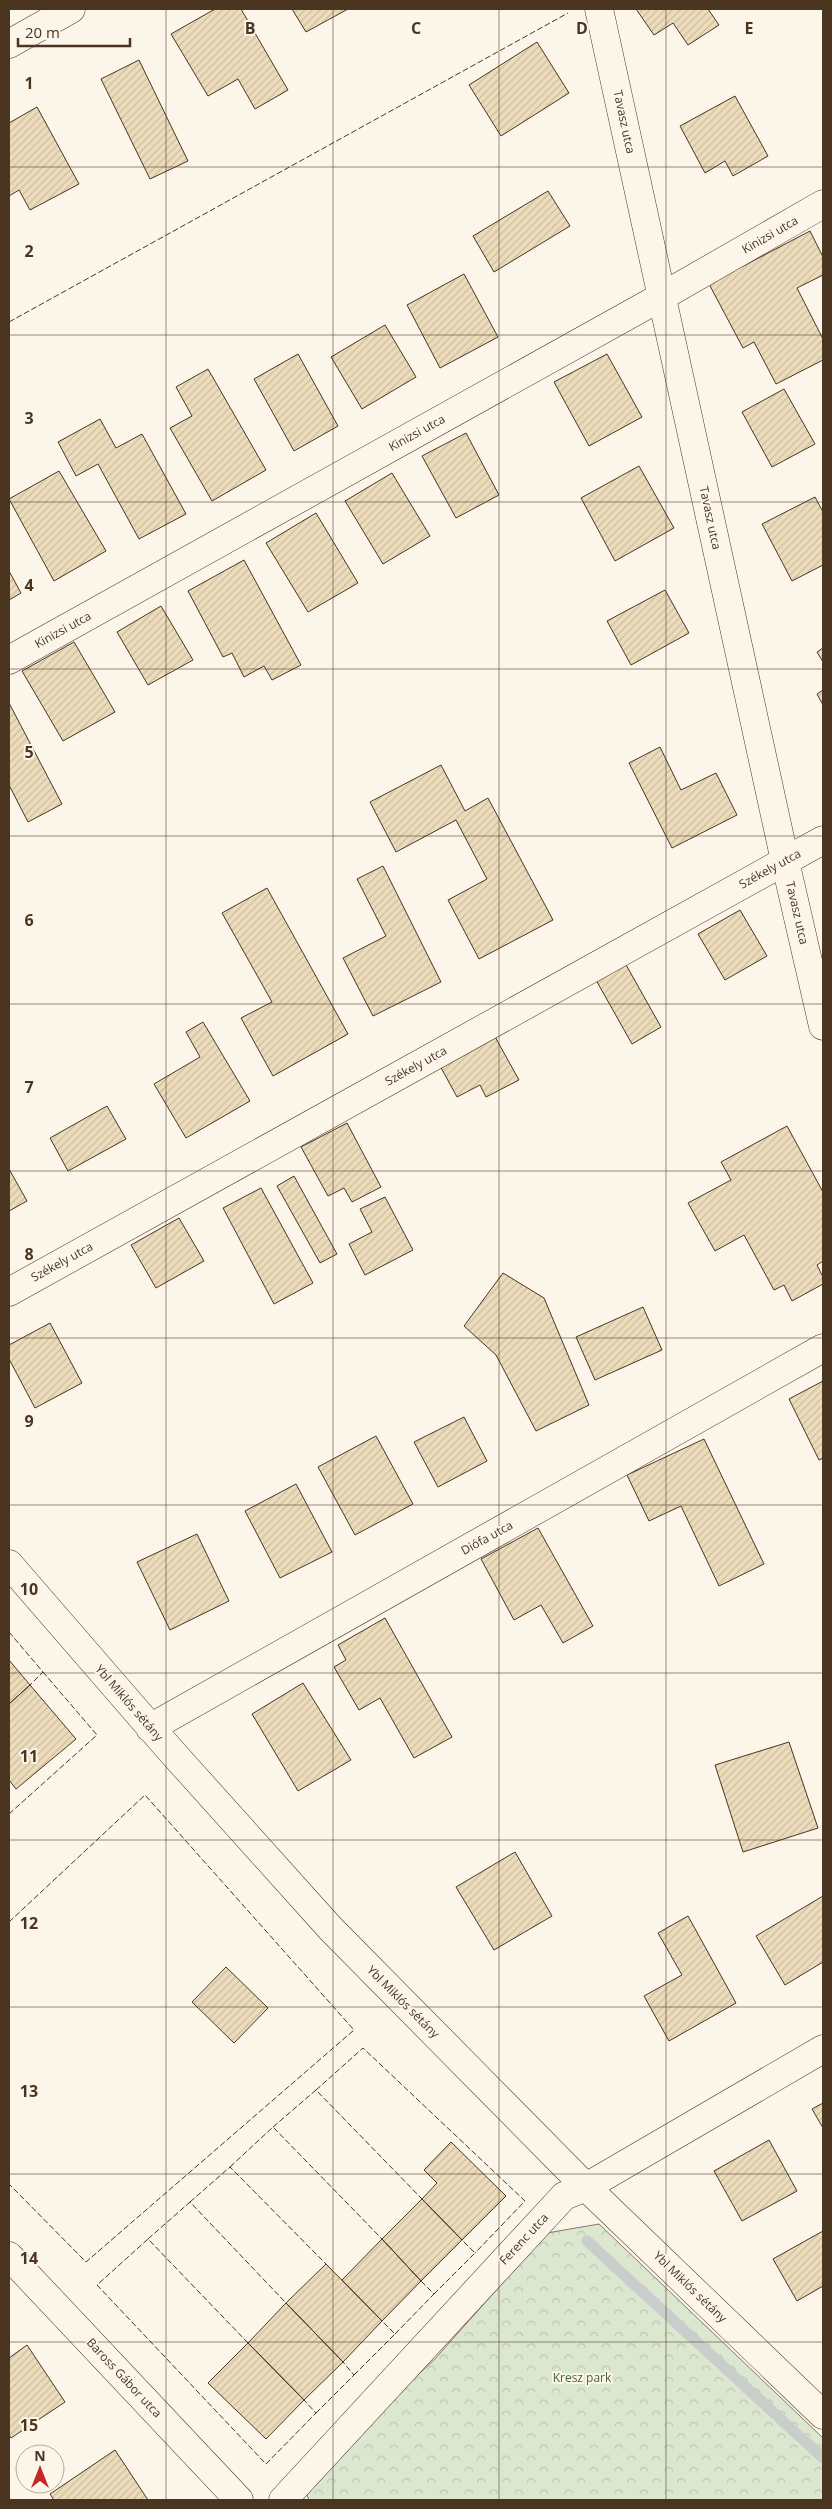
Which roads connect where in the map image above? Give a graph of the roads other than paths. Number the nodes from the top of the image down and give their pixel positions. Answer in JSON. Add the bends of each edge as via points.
{"nodes":[{"id":1,"x":71,"y":9,"type":"edge"},
{"id":2,"x":599,"y":9,"type":"edge"},
{"id":3,"x":9,"y":44,"type":"edge"},
{"id":4,"x":823,"y":204,"type":"edge"},
{"id":5,"x":661,"y":297,"type":"junction"},
{"id":6,"x":9,"y":660,"type":"edge"},
{"id":7,"x":823,"y":840,"type":"edge"},
{"id":8,"x":785,"y":861,"type":"junction"},
{"id":9,"x":823,"y":1026,"type":"edge"},
{"id":10,"x":9,"y":1292,"type":"edge"},
{"id":11,"x":823,"y":1348,"type":"edge"},
{"id":12,"x":9,"y":1564,"type":"edge"},
{"id":13,"x":150,"y":1728,"type":"junction"},
{"id":14,"x":823,"y":2049,"type":"edge"},
{"id":15,"x":586,"y":2187,"type":"junction"},
{"id":16,"x":9,"y":2256,"type":"edge"},
{"id":17,"x":823,"y":2415,"type":"edge"},
{"id":18,"x":239,"y":2500,"type":"edge"},
{"id":19,"x":283,"y":2500,"type":"edge"}],
"edges":[{"from":1,"to":3,"type":"street"},
{"from":2,"to":5,"type":"street","name":"Tavasz utca"},
{"from":4,"to":5,"type":"street","name":"Kinizsi utca"},
{"from":5,"to":6,"type":"street","name":"Kinizsi utca"},
{"from":5,"to":8,"type":"street","name":"Tavasz utca"},
{"from":7,"to":8,"type":"street","name":"Székely utca"},
{"from":8,"to":9,"type":"street","name":"Tavasz utca"},
{"from":8,"to":10,"type":"street","name":"Székely utca"},
{"from":11,"to":13,"type":"street","name":"Diófa utca"},
{"from":12,"to":13,"type":"street","name":"Ybl Miklós sétány"},
{"from":13,"to":15,"type":"street","name":"Ybl Miklós sétány","via":[[331,1930]]},
{"from":14,"to":15,"type":"street","name":"Ferenc utca"},
{"from":15,"to":17,"type":"street","name":"Ybl Miklós sétány"},
{"from":15,"to":19,"type":"street","name":"Ferenc utca","via":[[564,2196]]},
{"from":16,"to":18,"type":"street","name":"Baross Gábor utca"}]}
